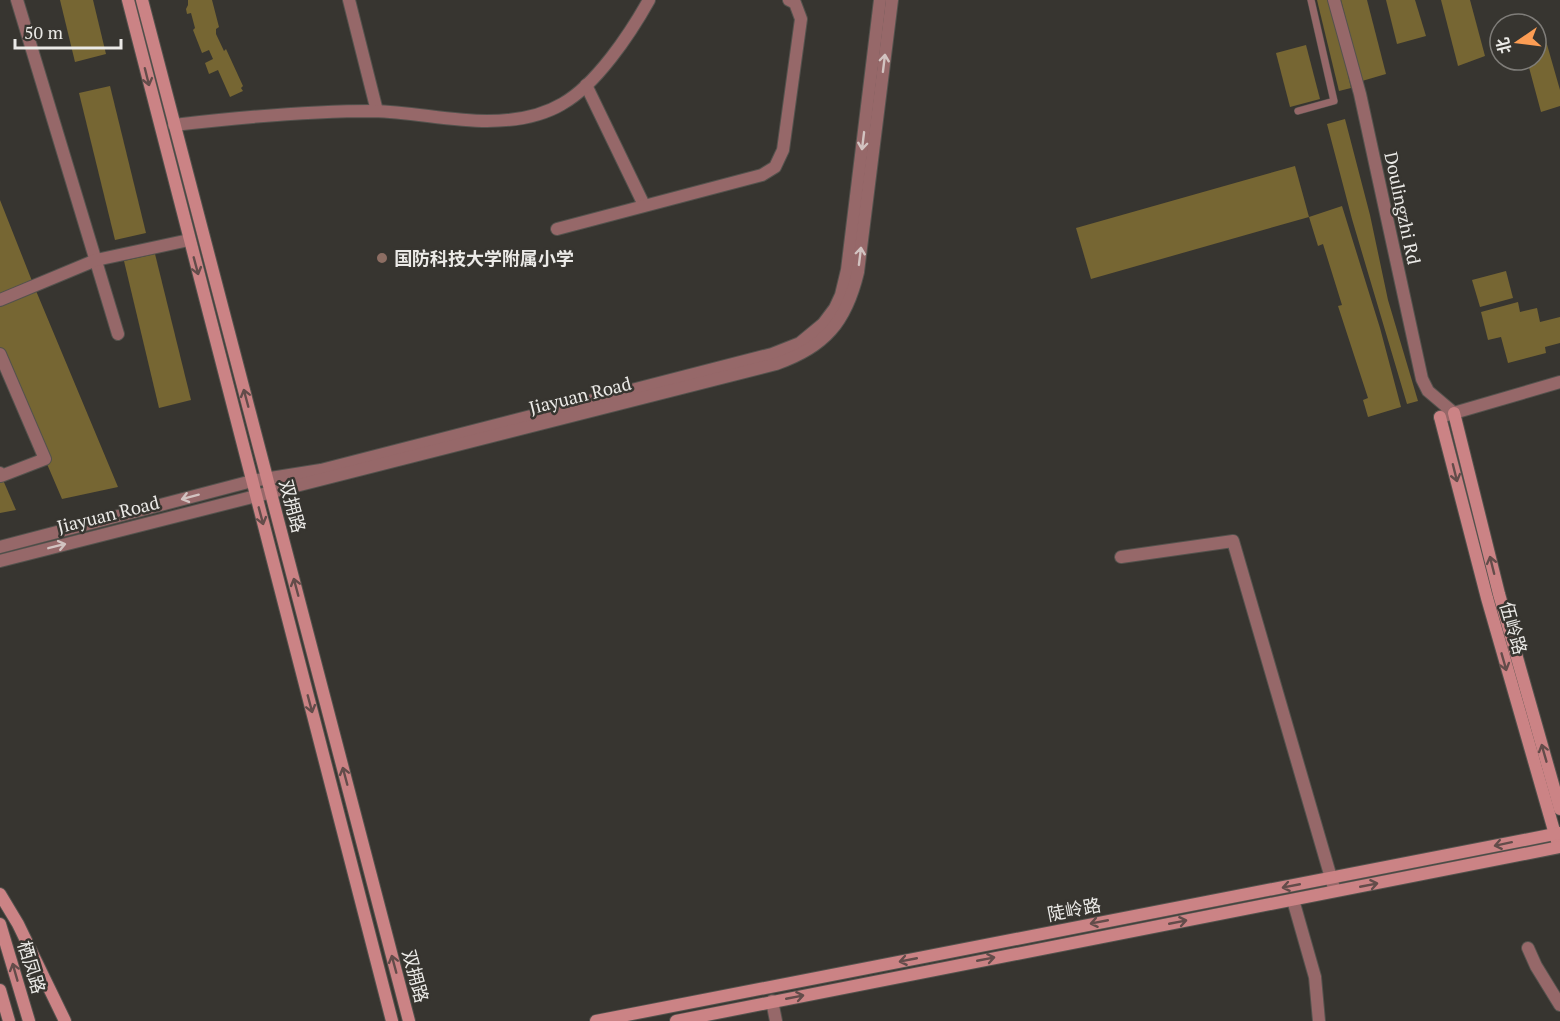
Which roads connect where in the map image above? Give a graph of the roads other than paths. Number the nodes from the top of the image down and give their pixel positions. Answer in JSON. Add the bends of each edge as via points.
{"nodes":[{"id":1,"x":17,"y":0,"type":"edge"},
{"id":2,"x":128,"y":0,"type":"edge"},
{"id":3,"x":142,"y":0,"type":"edge"},
{"id":4,"x":349,"y":0,"type":"edge"},
{"id":5,"x":649,"y":0,"type":"edge"},
{"id":6,"x":789,"y":0,"type":"edge"},
{"id":7,"x":880,"y":0,"type":"edge"},
{"id":8,"x":892,"y":0,"type":"edge"},
{"id":9,"x":1311,"y":0,"type":"edge"},
{"id":10,"x":1334,"y":0,"type":"edge"},
{"id":11,"x":586,"y":85,"type":"junction"},
{"id":12,"x":377,"y":111,"type":"junction"},
{"id":13,"x":1298,"y":111,"type":"dead end"},
{"id":14,"x":174,"y":125,"type":"junction"},
{"id":15,"x":644,"y":206,"type":"junction"},
{"id":16,"x":557,"y":229,"type":"dead end"},
{"id":17,"x":189,"y":240,"type":"junction"},
{"id":18,"x":96,"y":260,"type":"junction"},
{"id":19,"x":0,"y":300,"type":"edge"},
{"id":20,"x":118,"y":334,"type":"dead end"},
{"id":21,"x":0,"y":354,"type":"edge"},
{"id":22,"x":1560,"y":382,"type":"edge"},
{"id":23,"x":1560,"y":389,"type":"edge"},
{"id":24,"x":1454,"y":416,"type":"junction"},
{"id":25,"x":1441,"y":420,"type":"joint"},
{"id":26,"x":0,"y":473,"type":"edge"},
{"id":27,"x":267,"y":477,"type":"junction"},
{"id":28,"x":252,"y":481,"type":"junction"},
{"id":29,"x":271,"y":491,"type":"junction"},
{"id":30,"x":255,"y":495,"type":"junction"},
{"id":31,"x":0,"y":547,"type":"edge"},
{"id":32,"x":1121,"y":557,"type":"dead end"},
{"id":33,"x":0,"y":561,"type":"edge"},
{"id":34,"x":1560,"y":809,"type":"edge"},
{"id":35,"x":1557,"y":833,"type":"edge"},
{"id":36,"x":1560,"y":848,"type":"edge"},
{"id":37,"x":1331,"y":878,"type":"junction"},
{"id":38,"x":1335,"y":892,"type":"junction"},
{"id":39,"x":0,"y":894,"type":"edge"},
{"id":40,"x":1293,"y":900,"type":"junction"},
{"id":41,"x":0,"y":924,"type":"edge"},
{"id":42,"x":1528,"y":948,"type":"dead end"},
{"id":43,"x":0,"y":990,"type":"edge"},
{"id":44,"x":772,"y":1001,"type":"junction"},
{"id":45,"x":1560,"y":1005,"type":"edge"},
{"id":46,"x":9,"y":1021,"type":"edge"},
{"id":47,"x":29,"y":1021,"type":"edge"},
{"id":48,"x":65,"y":1021,"type":"edge"},
{"id":49,"x":392,"y":1021,"type":"edge"},
{"id":50,"x":409,"y":1021,"type":"edge"},
{"id":51,"x":596,"y":1021,"type":"edge"},
{"id":52,"x":676,"y":1021,"type":"edge"},
{"id":53,"x":776,"y":1021,"type":"edge"},
{"id":54,"x":1319,"y":1021,"type":"edge"}],
"edges":[{"from":1,"to":18,"type":"street"},
{"from":2,"to":17,"type":"main road","name":"双拥路","one_way":true},
{"from":3,"to":14,"type":"main road","name":"双拥路"},
{"from":4,"to":12,"type":"street"},
{"from":5,"to":11,"type":"street","via":[[620,46]]},
{"from":6,"to":15,"type":"street","via":[[795,3],[801,19],[783,150],[775,167],[762,175]]},
{"from":7,"to":27,"type":"street","name":"Jiayuan Road","one_way":true,"via":[[847,270],[835,308],[811,336],[789,349],[708,372],[321,470]]},
{"from":29,"to":8,"type":"street","name":"Jiayuan Road","one_way":true,"via":[[776,364],[817,344],[842,316],[852,298],[858,272]]},
{"from":9,"to":13,"type":"lane","via":[[1334,102]]},
{"from":10,"to":24,"type":"street","name":"Doulingzhi Rd","via":[[1360,94],[1422,379],[1428,391]]},
{"from":11,"to":12,"type":"street","via":[[563,104],[513,121]]},
{"from":11,"to":15,"type":"street"},
{"from":12,"to":14,"type":"street","via":[[290,112]]},
{"from":27,"to":14,"type":"main road","name":"双拥路","one_way":true},
{"from":15,"to":16,"type":"street"},
{"from":17,"to":18,"type":"street"},
{"from":17,"to":28,"type":"main road","name":"双拥路","one_way":true},
{"from":18,"to":19,"type":"street"},
{"from":18,"to":20,"type":"street"},
{"from":21,"to":26,"type":"street","via":[[45,459],[1,476]]},
{"from":22,"to":24,"type":"street"},
{"from":23,"to":24,"type":"street"},
{"from":24,"to":25,"type":"street"},
{"from":34,"to":24,"type":"main road","name":"伍岭路","one_way":true},
{"from":25,"to":35,"type":"main road","name":"伍岭路","one_way":true,"via":[[1486,598]]},
{"from":27,"to":28,"type":"street","name":"Jiayuan Road"},
{"from":27,"to":29,"type":"main road","name":"双拥路"},
{"from":28,"to":30,"type":"main road","name":"双拥路"},
{"from":28,"to":31,"type":"street","name":"Jiayuan Road","one_way":true},
{"from":29,"to":30,"type":"street","name":"Jiayuan Road"},
{"from":50,"to":29,"type":"main road","name":"双拥路","one_way":true},
{"from":33,"to":30,"type":"street","name":"Jiayuan Road","one_way":true},
{"from":30,"to":49,"type":"main road","name":"双拥路","one_way":true},
{"from":32,"to":37,"type":"street","via":[[1233,541]]},
{"from":35,"to":36,"type":"main road","name":"伍岭路"},
{"from":35,"to":37,"type":"main road","name":"陡岭路","one_way":true},
{"from":38,"to":36,"type":"main road","name":"陡岭路","one_way":true},
{"from":37,"to":38,"type":"street"},
{"from":37,"to":51,"type":"main road","name":"陡岭路","one_way":true},
{"from":38,"to":40,"type":"main road","name":"陡岭路"},
{"from":39,"to":48,"type":"main road"},
{"from":44,"to":40,"type":"main road","name":"陡岭路","one_way":true},
{"from":40,"to":54,"type":"street","via":[[1315,977]]},
{"from":47,"to":41,"type":"main road","name":"栖凤路","one_way":true},
{"from":42,"to":45,"type":"street"},
{"from":43,"to":46,"type":"main road","name":"栖凤路"},
{"from":44,"to":52,"type":"main road","name":"陡岭路"},
{"from":44,"to":53,"type":"street"}]}
